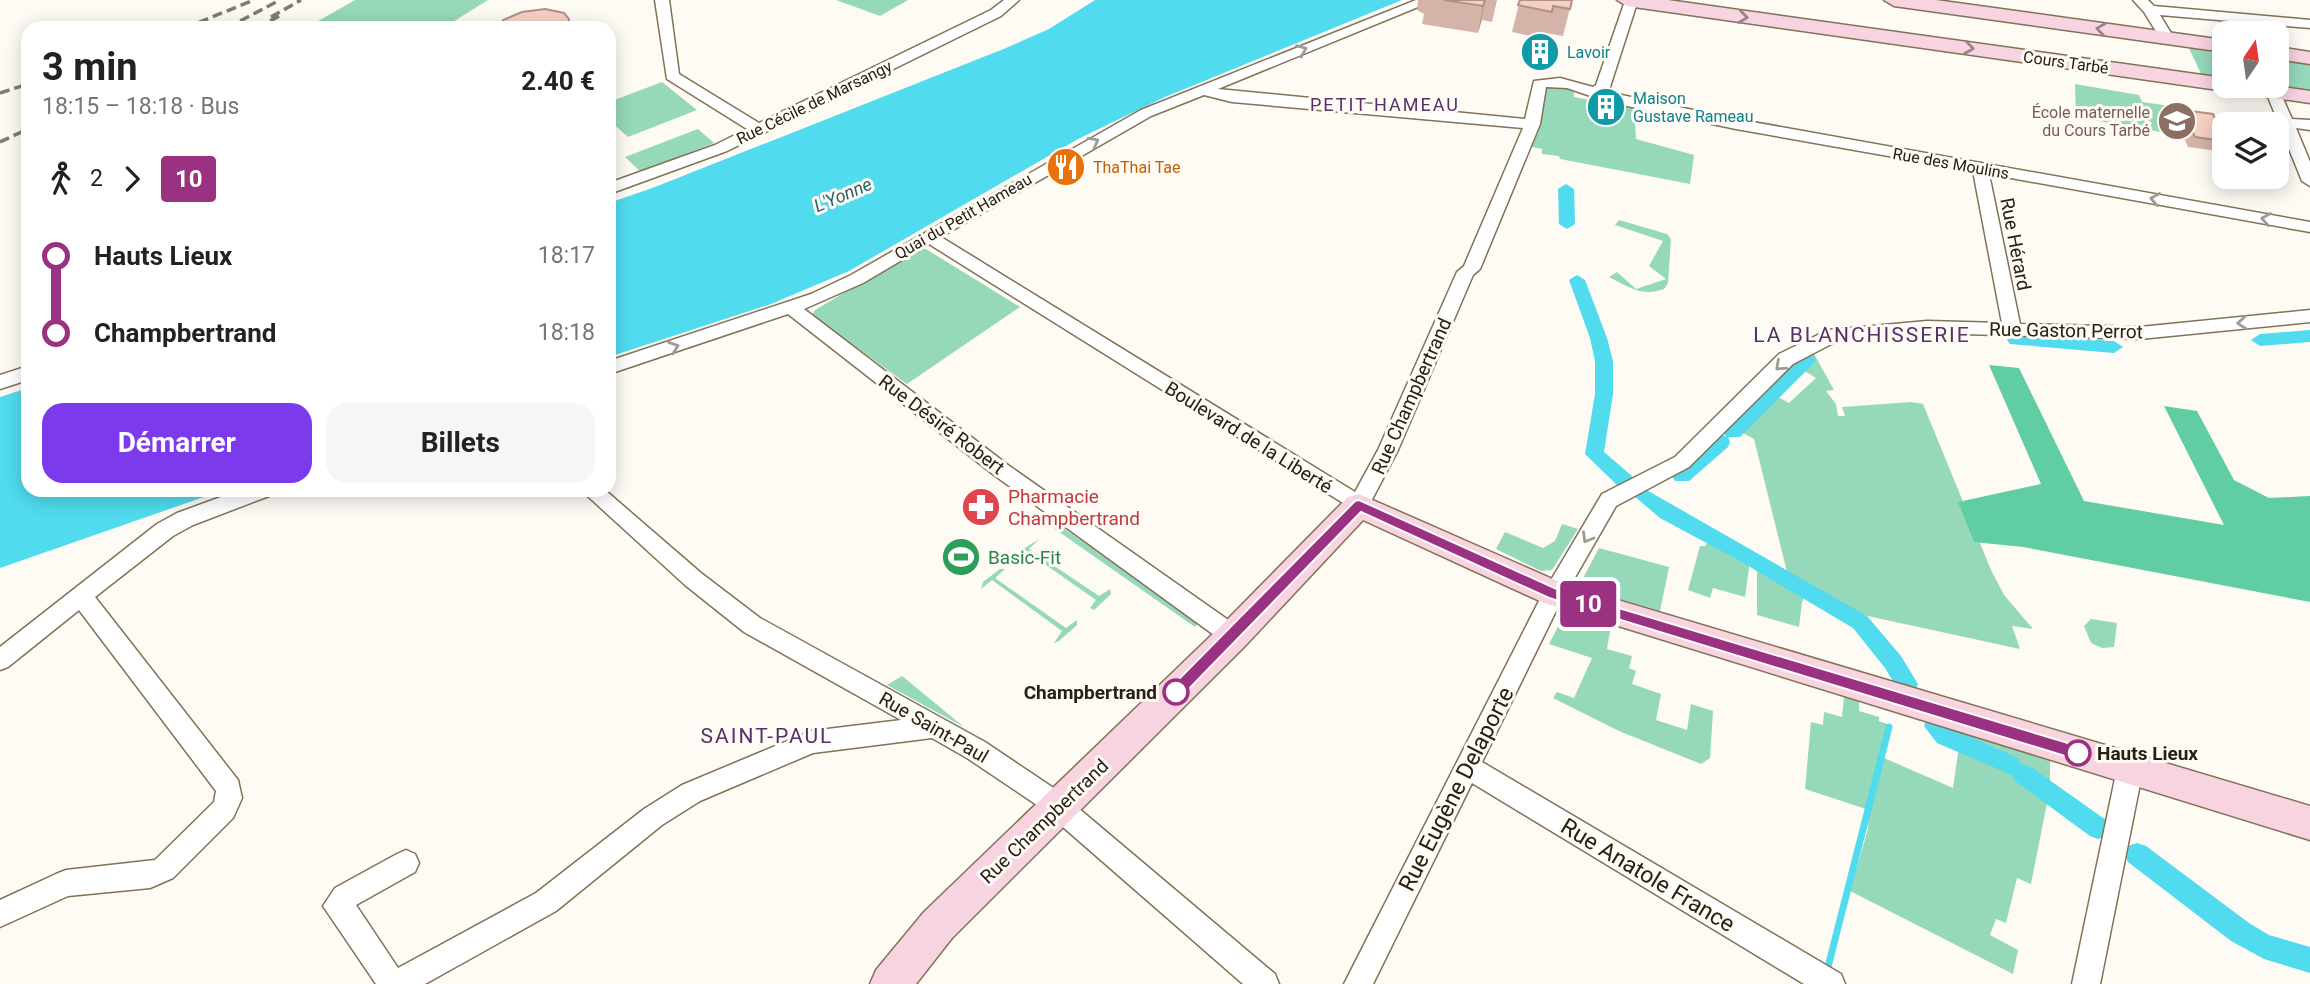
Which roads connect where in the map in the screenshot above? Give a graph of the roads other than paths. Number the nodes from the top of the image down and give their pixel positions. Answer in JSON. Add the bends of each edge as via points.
{"nodes":[{"id":1,"x":662,"y":0,"type":"edge"},
{"id":2,"x":1012,"y":0,"type":"edge"},
{"id":3,"x":1428,"y":0,"type":"edge"},
{"id":4,"x":1630,"y":0,"type":"edge"},
{"id":5,"x":1894,"y":0,"type":"edge"},
{"id":6,"x":2145,"y":5,"type":"edge"},
{"id":7,"x":2310,"y":24,"type":"edge"},
{"id":8,"x":2166,"y":38,"type":"junction"},
{"id":9,"x":2212,"y":44,"type":"edge"},
{"id":10,"x":2289,"y":55,"type":"edge"},
{"id":11,"x":2310,"y":58,"type":"edge"},
{"id":12,"x":2186,"y":80,"type":"junction"},
{"id":13,"x":2212,"y":84,"type":"edge"},
{"id":14,"x":1200,"y":90,"type":"junction"},
{"id":15,"x":1594,"y":92,"type":"junction"},
{"id":16,"x":2289,"y":94,"type":"edge"},
{"id":17,"x":2310,"y":97,"type":"edge"},
{"id":18,"x":2289,"y":123,"type":"edge"},
{"id":19,"x":1532,"y":124,"type":"junction"},
{"id":20,"x":2310,"y":125,"type":"edge"},
{"id":21,"x":2289,"y":126,"type":"edge"},
{"id":22,"x":759,"y":130,"type":"junction"},
{"id":23,"x":1980,"y":168,"type":"junction"},
{"id":24,"x":2310,"y":181,"type":"edge"},
{"id":25,"x":616,"y":186,"type":"edge"},
{"id":26,"x":2310,"y":227,"type":"edge"},
{"id":27,"x":929,"y":237,"type":"junction"},
{"id":28,"x":790,"y":307,"type":"junction"},
{"id":29,"x":2310,"y":316,"type":"edge"},
{"id":30,"x":2012,"y":328,"type":"junction"},
{"id":31,"x":616,"y":366,"type":"edge"},
{"id":32,"x":21,"y":375,"type":"edge"},
{"id":33,"x":0,"y":382,"type":"edge"},
{"id":34,"x":243,"y":497,"type":"edge"},
{"id":35,"x":599,"y":497,"type":"edge"},
{"id":36,"x":1359,"y":505,"type":"junction"},
{"id":37,"x":1555,"y":594,"type":"junction"},
{"id":38,"x":82,"y":597,"type":"junction"},
{"id":39,"x":1233,"y":636,"type":"junction"},
{"id":40,"x":0,"y":660,"type":"edge"},
{"id":41,"x":936,"y":727,"type":"junction"},
{"id":42,"x":1466,"y":766,"type":"junction"},
{"id":43,"x":2130,"y":769,"type":"junction"},
{"id":44,"x":1058,"y":805,"type":"junction"},
{"id":45,"x":2310,"y":823,"type":"edge"},
{"id":46,"x":406,"y":863,"type":"dead end"},
{"id":47,"x":0,"y":914,"type":"edge"},
{"id":48,"x":394,"y":984,"type":"edge"},
{"id":49,"x":890,"y":984,"type":"edge"},
{"id":50,"x":1265,"y":984,"type":"edge"},
{"id":51,"x":1358,"y":984,"type":"edge"},
{"id":52,"x":1831,"y":984,"type":"edge"},
{"id":53,"x":2086,"y":984,"type":"edge"}],
"edges":[{"from":1,"to":22,"type":"street","via":[[672,76]]},
{"from":2,"to":22,"type":"street","name":"Rue Cécile de Marsangy","via":[[996,13]]},
{"from":14,"to":3,"type":"street","name":"Quai du Petit Hameau","one_way":true},
{"from":4,"to":12,"type":"main road","name":"Cours Tarbé","one_way":true},
{"from":4,"to":15,"type":"street","via":[[1604,87]]},
{"from":8,"to":5,"type":"main road","name":"Cours Tarbé","one_way":true},
{"from":6,"to":7,"type":"street"},
{"from":6,"to":8,"type":"street"},
{"from":8,"to":9,"type":"main road","name":"Cours Tarbé"},
{"from":8,"to":12,"type":"main road"},
{"from":10,"to":11,"type":"main road"},
{"from":12,"to":13,"type":"main road","name":"Cours Tarbé"},
{"from":14,"to":19,"type":"street","via":[[1232,97]]},
{"from":27,"to":14,"type":"street","name":"Quai du Petit Hameau","one_way":true,"via":[[1146,113]]},
{"from":15,"to":19,"type":"street","name":"Rue Champbertrand","via":[[1578,86],[1539,84]]},
{"from":15,"to":23,"type":"street","name":"Rue des Moulins","via":[[1736,124]]},
{"from":16,"to":17,"type":"main road","name":"Cours Tarbé"},
{"from":18,"to":20,"type":"street"},
{"from":19,"to":36,"type":"street","name":"Rue Champbertrand","via":[[1471,269]]},
{"from":21,"to":24,"type":"street"},
{"from":22,"to":25,"type":"street","name":"Rue Cécile de Marsangy"},
{"from":26,"to":23,"type":"street","name":"Rue des Moulins","one_way":true},
{"from":23,"to":30,"type":"street","name":"Rue Hérard"},
{"from":27,"to":28,"type":"street","name":"Quai du Petit Hameau","via":[[857,279]]},
{"from":27,"to":36,"type":"street","name":"Boulevard de la Liberté"},
{"from":31,"to":28,"type":"street","name":"Quai du Petit Hameau","one_way":true},
{"from":28,"to":39,"type":"street","name":"Rue Désiré Robert","via":[[1001,470]]},
{"from":29,"to":30,"type":"street","name":"Rue Gaston Perrot","one_way":true,"via":[[2140,333]]},
{"from":30,"to":37,"type":"street","name":"Rue Gaston Perrot","one_way":true,"via":[[1927,327],[1835,334],[1786,359],[1682,462],[1609,500]]},
{"from":32,"to":33,"type":"street"},
{"from":34,"to":38,"type":"street","via":[[165,530]]},
{"from":35,"to":41,"type":"street","name":"Rue Saint-Paul","via":[[752,625]]},
{"from":36,"to":37,"type":"main road","name":"Boulevard de la Liberté"},
{"from":36,"to":39,"type":"main road","name":"Rue Champbertrand"},
{"from":37,"to":42,"type":"street","name":"Rue Eugène Delaporte"},
{"from":37,"to":43,"type":"main road","name":"Boulevard de la Liberté"},
{"from":38,"to":40,"type":"street"},
{"from":38,"to":47,"type":"street","via":[[229,789],[229,798],[224,810],[164,869],[150,875],[66,883]]},
{"from":39,"to":44,"type":"main road","name":"Rue Champbertrand"},
{"from":41,"to":44,"type":"street","name":"Rue Saint-Paul"},
{"from":41,"to":48,"type":"street","via":[[811,742],[691,793],[653,817],[546,902]]},
{"from":42,"to":51,"type":"street","name":"Rue Eugène Delaporte"},
{"from":42,"to":52,"type":"street","name":"Rue Anatole France"},
{"from":43,"to":45,"type":"main road","name":"Boulevard de la Liberté"},
{"from":43,"to":53,"type":"street"},
{"from":44,"to":49,"type":"main road","name":"Rue Champbertrand","via":[[938,925]]},
{"from":44,"to":50,"type":"street","name":"Rue Saint-Paul"},
{"from":46,"to":48,"type":"street","via":[[337,906]]}]}
